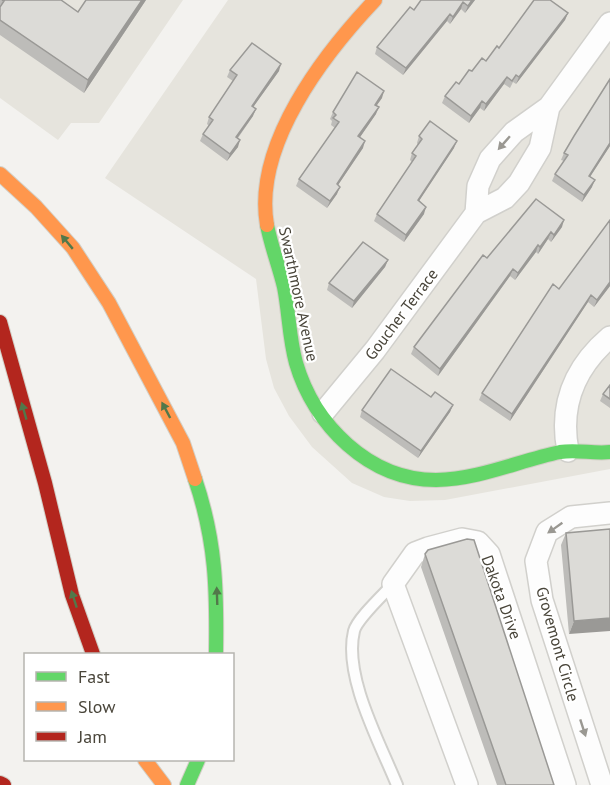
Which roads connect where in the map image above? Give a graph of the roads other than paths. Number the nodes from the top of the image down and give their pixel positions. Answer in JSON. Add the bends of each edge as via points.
{"nodes":[{"id":1,"x":375,"y":0,"type":"edge"},
{"id":2,"x":610,"y":23,"type":"edge"},
{"id":3,"x":549,"y":107,"type":"junction"},
{"id":4,"x":0,"y":174,"type":"edge"},
{"id":5,"x":476,"y":213,"type":"junction"},
{"id":6,"x":0,"y":322,"type":"edge"},
{"id":7,"x":610,"y":336,"type":"edge"},
{"id":8,"x":323,"y":413,"type":"junction"},
{"id":9,"x":568,"y":451,"type":"junction"},
{"id":10,"x":610,"y":452,"type":"edge"},
{"id":11,"x":610,"y":513,"type":"edge"},
{"id":12,"x":393,"y":584,"type":"junction"},
{"id":13,"x":93,"y":653,"type":"edge"},
{"id":14,"x":216,"y":653,"type":"edge"},
{"id":15,"x":197,"y":761,"type":"edge"},
{"id":16,"x":146,"y":762,"type":"edge"},
{"id":17,"x":164,"y":785,"type":"edge"},
{"id":18,"x":187,"y":785,"type":"edge"},
{"id":19,"x":397,"y":785,"type":"edge"},
{"id":20,"x":467,"y":785,"type":"edge"},
{"id":21,"x":565,"y":785,"type":"edge"},
{"id":22,"x":602,"y":785,"type":"edge"}],
"edges":[{"from":1,"to":8,"type":"main road","name":"Swarthmore Avenue","via":[[328,52],[299,95],[285,125],[265,197],[267,230],[284,287],[299,373]]},
{"from":2,"to":3,"type":"street","name":"Goucher Terrace"},
{"from":3,"to":5,"type":"street","name":"Goucher Terrace","one_way":true,"via":[[514,132],[490,159],[478,186]]},
{"from":3,"to":5,"type":"street","name":"Goucher Terrace","via":[[540,147],[519,183],[505,198]]},
{"from":14,"to":4,"type":"main road","one_way":true,"via":[[217,577],[207,513],[183,443],[109,303],[73,248]]},
{"from":5,"to":8,"type":"street","name":"Goucher Terrace","via":[[375,350]]},
{"from":13,"to":6,"type":"main road","one_way":true,"via":[[72,595]]},
{"from":7,"to":9,"type":"street","via":[[580,369],[572,385],[566,418]]},
{"from":8,"to":9,"type":"main road","name":"Swarthmore Avenue","via":[[349,448],[363,459],[413,479],[480,475]]},
{"from":9,"to":10,"type":"main road","name":"Swarthmore Avenue"},
{"from":11,"to":22,"type":"street","name":"Grovemont Circle","one_way":true,"via":[[571,517],[547,532],[536,561],[542,600]]},
{"from":12,"to":19,"type":"lane","via":[[354,628],[353,655],[358,687]]},
{"from":12,"to":20,"type":"street"},
{"from":12,"to":21,"type":"street","name":"Dakota Drive","via":[[415,553],[428,548],[462,539],[478,542],[489,554]]},
{"from":15,"to":18,"type":"main road"},
{"from":16,"to":17,"type":"main road"}]}
